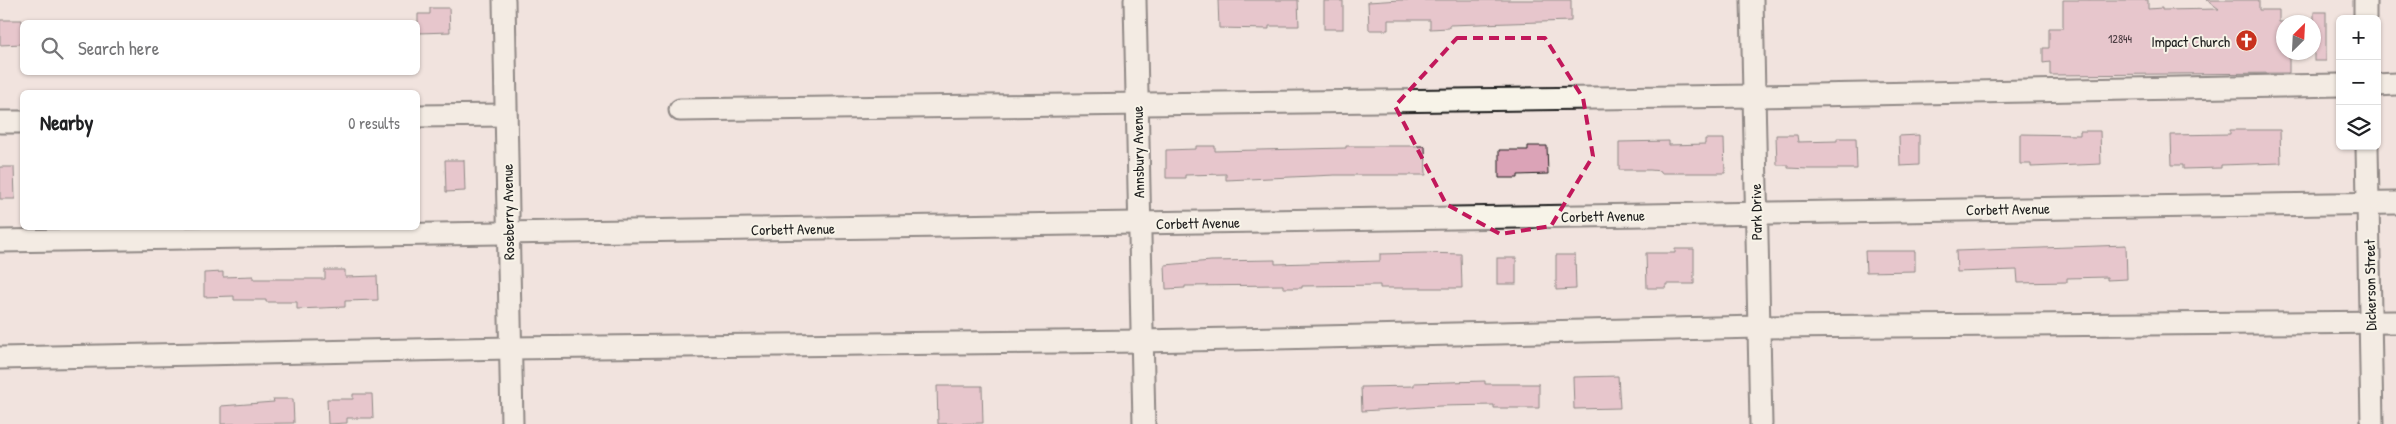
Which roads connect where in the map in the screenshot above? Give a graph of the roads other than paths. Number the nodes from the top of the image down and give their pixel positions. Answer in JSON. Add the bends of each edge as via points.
{"nodes":[{"id":1,"x":504,"y":0,"type":"edge"},
{"id":2,"x":1135,"y":0,"type":"edge"},
{"id":3,"x":1752,"y":0,"type":"edge"},
{"id":4,"x":2365,"y":0,"type":"edge"},
{"id":5,"x":2365,"y":15,"type":"edge"},
{"id":6,"x":2381,"y":84,"type":"edge"},
{"id":7,"x":2396,"y":84,"type":"edge"},
{"id":8,"x":2336,"y":85,"type":"edge"},
{"id":9,"x":1754,"y":96,"type":"junction"},
{"id":10,"x":1137,"y":105,"type":"junction"},
{"id":11,"x":680,"y":110,"type":"dead end"},
{"id":12,"x":506,"y":115,"type":"junction"},
{"id":13,"x":420,"y":116,"type":"edge"},
{"id":14,"x":0,"y":122,"type":"edge"},
{"id":15,"x":20,"y":122,"type":"edge"},
{"id":16,"x":2368,"y":150,"type":"edge"},
{"id":17,"x":2368,"y":203,"type":"junction"},
{"id":18,"x":2396,"y":203,"type":"edge"},
{"id":19,"x":1756,"y":214,"type":"junction"},
{"id":20,"x":1140,"y":224,"type":"junction"},
{"id":21,"x":508,"y":233,"type":"junction"},
{"id":22,"x":0,"y":241,"type":"edge"},
{"id":23,"x":2371,"y":322,"type":"junction"},
{"id":24,"x":2396,"y":322,"type":"edge"},
{"id":25,"x":1759,"y":327,"type":"junction"},
{"id":26,"x":1142,"y":341,"type":"junction"},
{"id":27,"x":510,"y":348,"type":"junction"},
{"id":28,"x":0,"y":358,"type":"edge"},
{"id":29,"x":512,"y":424,"type":"edge"},
{"id":30,"x":1144,"y":424,"type":"edge"},
{"id":31,"x":1761,"y":424,"type":"edge"},
{"id":32,"x":2372,"y":424,"type":"edge"}],
"edges":[{"from":1,"to":12,"type":"street","name":"Roseberry Avenue"},
{"from":2,"to":10,"type":"street","name":"Annsbury Avenue"},
{"from":3,"to":9,"type":"street","name":"Park Drive"},
{"from":4,"to":5,"type":"street"},
{"from":6,"to":7,"type":"street"},
{"from":8,"to":9,"type":"street"},
{"from":9,"to":10,"type":"street"},
{"from":9,"to":19,"type":"street","name":"Park Drive"},
{"from":10,"to":11,"type":"street"},
{"from":10,"to":20,"type":"street","name":"Annsbury Avenue"},
{"from":12,"to":13,"type":"street"},
{"from":12,"to":21,"type":"street","name":"Roseberry Avenue"},
{"from":14,"to":15,"type":"street"},
{"from":16,"to":17,"type":"street","name":"Dickerson Street"},
{"from":17,"to":18,"type":"street","name":"Corbett Avenue"},
{"from":17,"to":19,"type":"street","name":"Corbett Avenue"},
{"from":17,"to":23,"type":"street","name":"Dickerson Street"},
{"from":19,"to":20,"type":"street","name":"Corbett Avenue"},
{"from":19,"to":25,"type":"street","name":"Park Drive"},
{"from":20,"to":21,"type":"street","name":"Corbett Avenue"},
{"from":20,"to":26,"type":"street","name":"Annsbury Avenue"},
{"from":21,"to":22,"type":"street","name":"Corbett Avenue"},
{"from":21,"to":27,"type":"street","name":"Roseberry Avenue"},
{"from":23,"to":24,"type":"street"},
{"from":23,"to":25,"type":"street"},
{"from":23,"to":32,"type":"street","name":"Dickerson Street"},
{"from":25,"to":26,"type":"street"},
{"from":25,"to":31,"type":"street","name":"Park Drive"},
{"from":26,"to":27,"type":"street"},
{"from":26,"to":30,"type":"street","name":"Annsbury Avenue"},
{"from":27,"to":28,"type":"street"},
{"from":27,"to":29,"type":"street","name":"Roseberry Avenue"}]}
